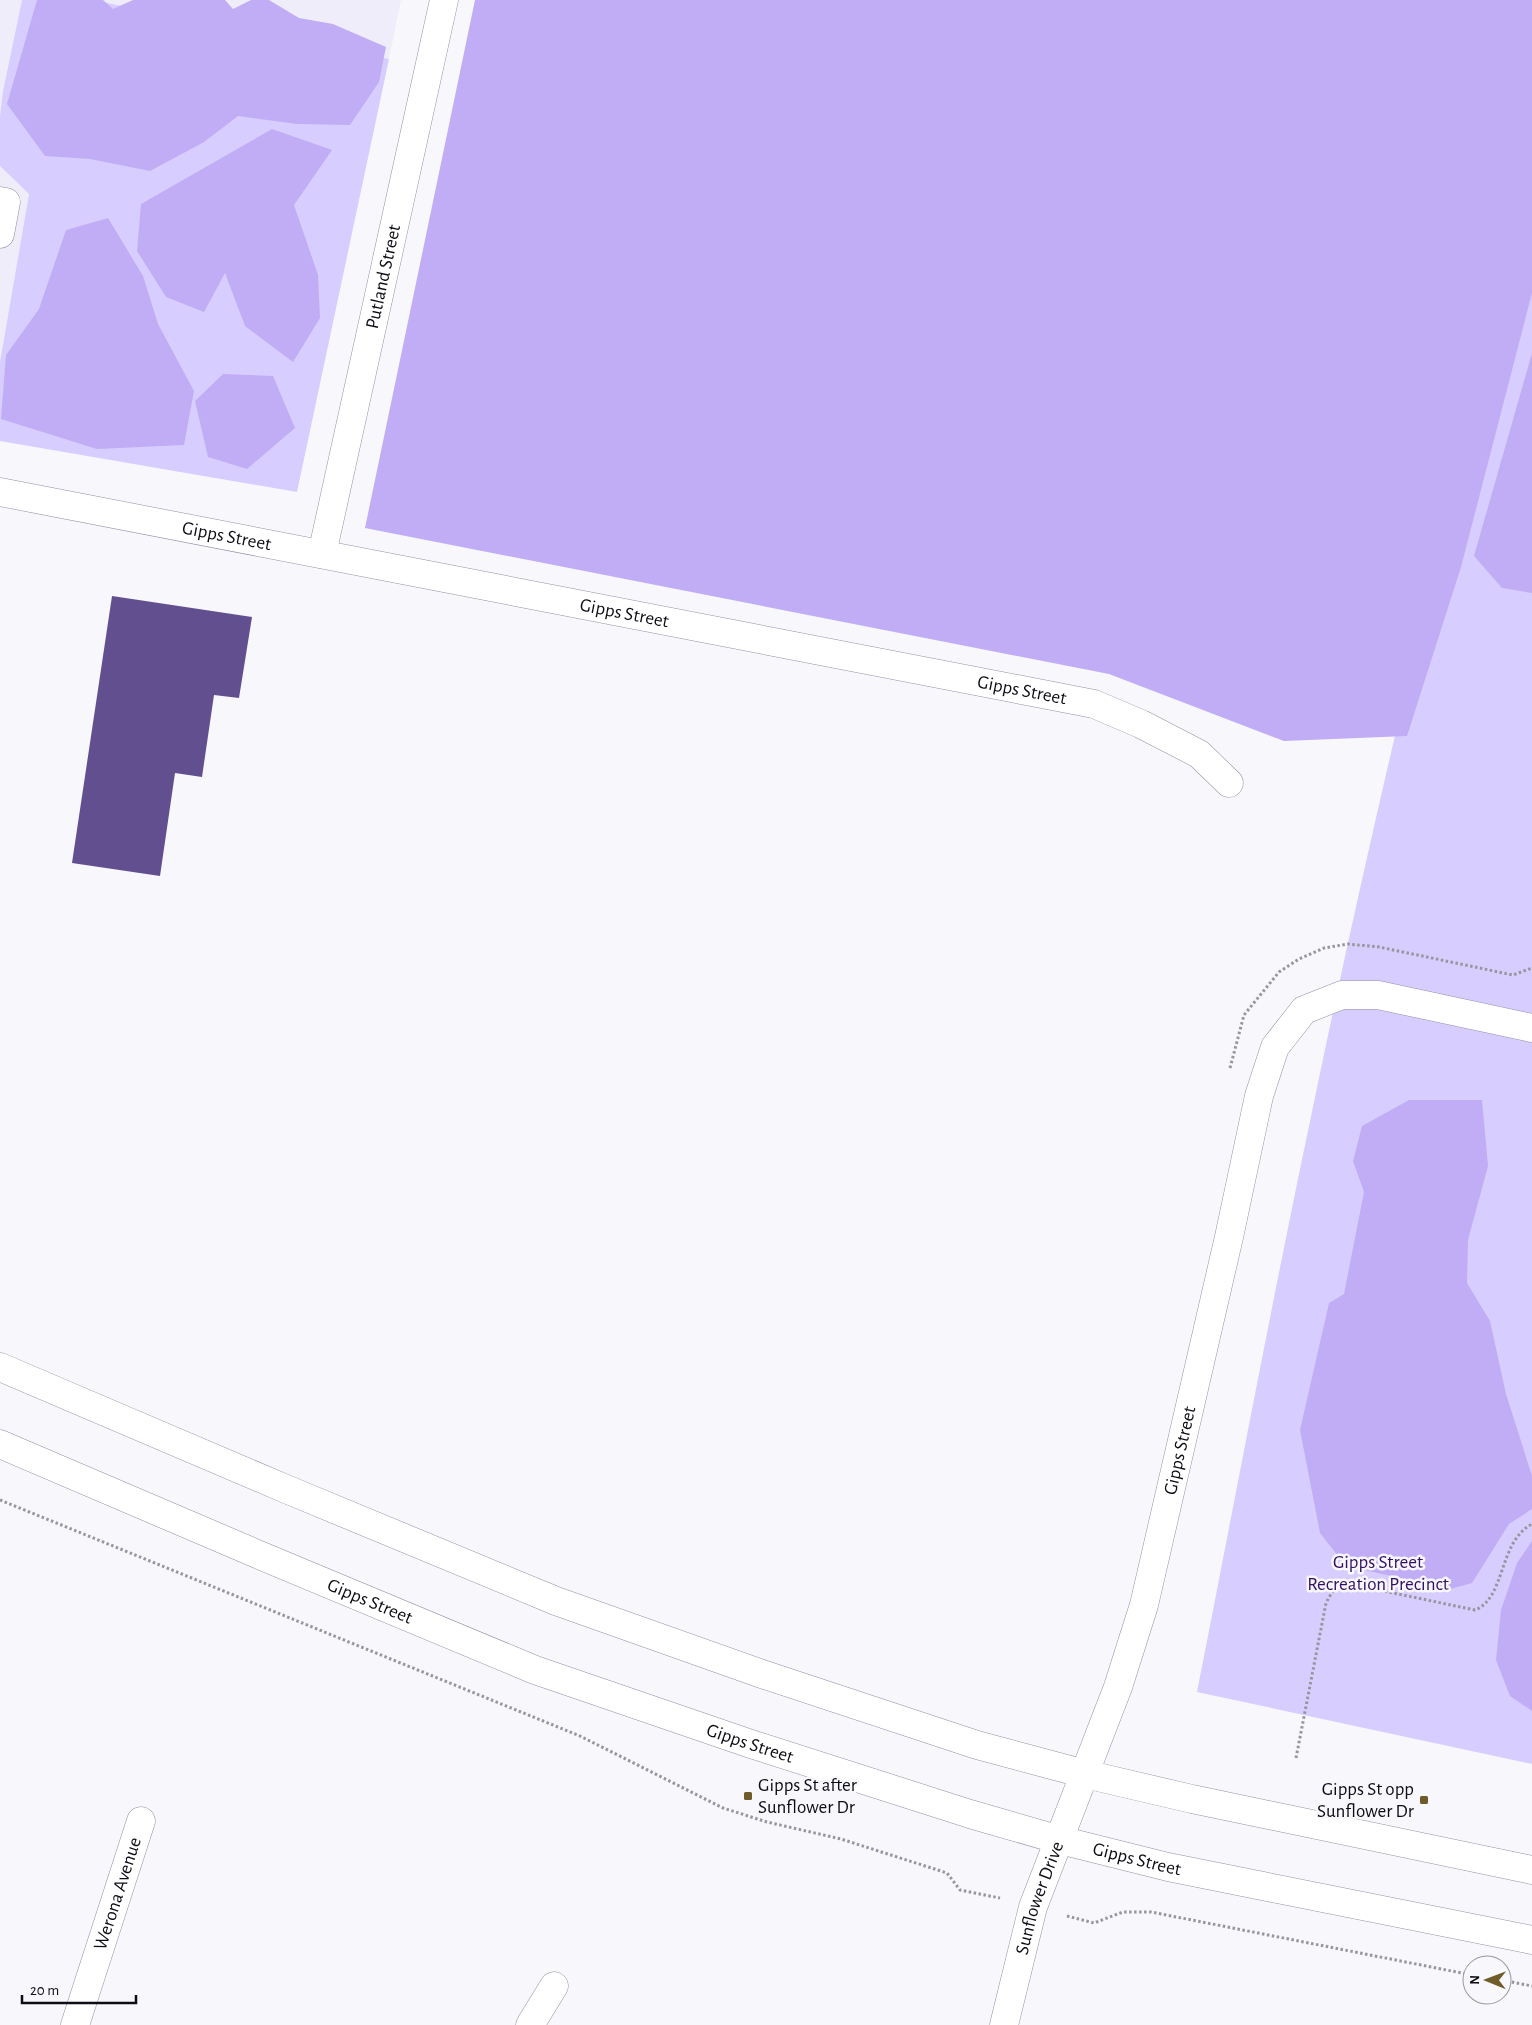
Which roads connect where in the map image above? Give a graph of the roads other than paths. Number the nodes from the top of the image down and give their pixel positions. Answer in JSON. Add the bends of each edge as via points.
{"nodes":[{"id":1,"x":444,"y":0,"type":"edge"},
{"id":2,"x":0,"y":201,"type":"edge"},
{"id":3,"x":0,"y":234,"type":"edge"},
{"id":4,"x":0,"y":492,"type":"edge"},
{"id":5,"x":322,"y":554,"type":"junction"},
{"id":6,"x":1229,"y":783,"type":"dead end"},
{"id":7,"x":1532,"y":1028,"type":"edge"},
{"id":8,"x":0,"y":1367,"type":"edge"},
{"id":9,"x":0,"y":1444,"type":"edge"},
{"id":10,"x":1085,"y":1774,"type":"junction"},
{"id":11,"x":141,"y":1821,"type":"dead end"},
{"id":12,"x":1060,"y":1840,"type":"junction"},
{"id":13,"x":1532,"y":1870,"type":"edge"},
{"id":14,"x":1532,"y":1940,"type":"edge"},
{"id":15,"x":554,"y":1986,"type":"dead end"},
{"id":16,"x":75,"y":2025,"type":"edge"},
{"id":17,"x":530,"y":2025,"type":"edge"},
{"id":18,"x":1004,"y":2025,"type":"edge"}],
"edges":[{"from":1,"to":5,"type":"main road","name":"Putland Street"},
{"from":2,"to":3,"type":"main road","via":[[6,202]]},
{"from":4,"to":5,"type":"main road","name":"Gipps Street"},
{"from":5,"to":6,"type":"main road","name":"Gipps Street","via":[[1094,704],[1199,754]]},
{"from":7,"to":10,"type":"main road","name":"Gipps Street","via":[[1378,995],[1342,995],[1304,1010],[1275,1047],[1259,1096],[1144,1604],[1118,1687]]},
{"from":8,"to":10,"type":"main road","via":[[556,1601],[968,1742]]},
{"from":9,"to":12,"type":"main road","name":"Gipps Street","via":[[535,1670],[751,1744]]},
{"from":10,"to":12,"type":"main road","name":"Sunflower Drive"},
{"from":10,"to":13,"type":"main road"},
{"from":11,"to":16,"type":"main road","name":"Werona Avenue"},
{"from":12,"to":14,"type":"main road","name":"Gipps Street","via":[[1168,1867]]},
{"from":12,"to":18,"type":"main road","name":"Sunflower Drive","via":[[1033,1907]]},
{"from":15,"to":17,"type":"main road"}]}
